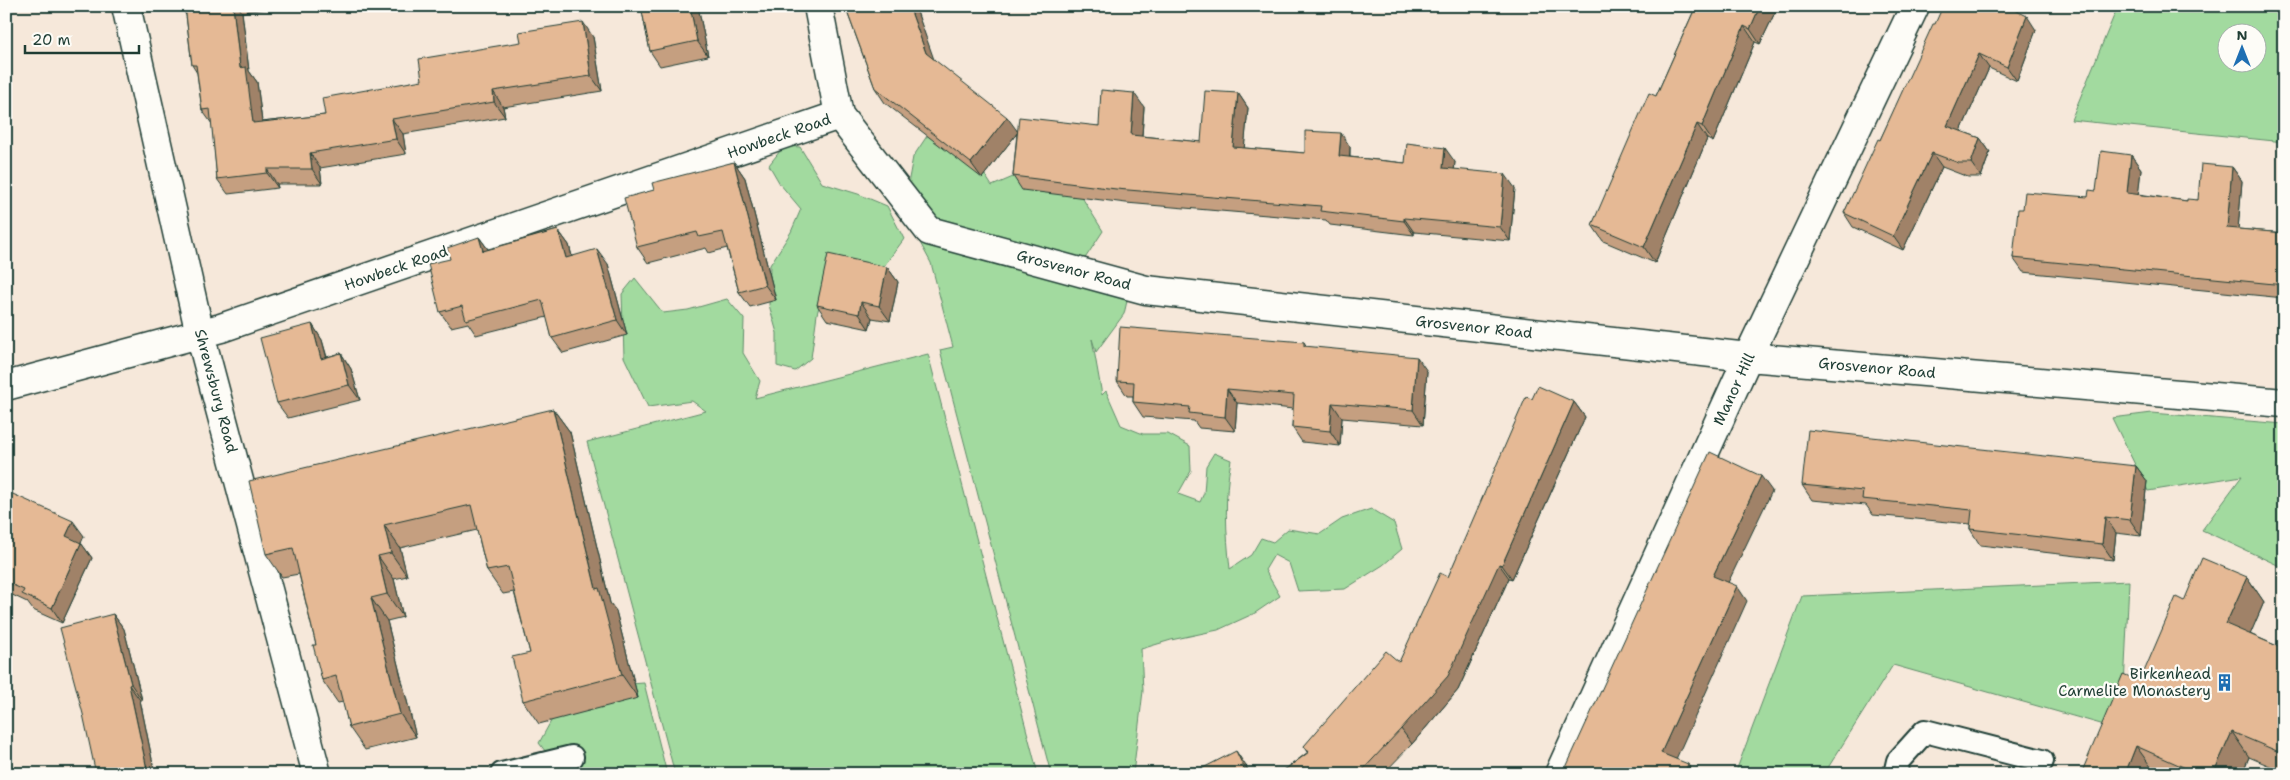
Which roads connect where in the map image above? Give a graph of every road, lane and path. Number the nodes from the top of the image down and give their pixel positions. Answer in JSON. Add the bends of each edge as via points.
{"nodes":[{"id":1,"x":126,"y":6,"type":"edge"},
{"id":2,"x":818,"y":6,"type":"edge"},
{"id":3,"x":1915,"y":6,"type":"edge"},
{"id":4,"x":839,"y":115,"type":"junction"},
{"id":5,"x":200,"y":334,"type":"junction"},
{"id":6,"x":1748,"y":357,"type":"junction"},
{"id":7,"x":6,"y":386,"type":"edge"},
{"id":8,"x":2284,"y":403,"type":"edge"},
{"id":9,"x":572,"y":757,"type":"dead end"},
{"id":10,"x":2042,"y":761,"type":"dead end"},
{"id":11,"x":317,"y":774,"type":"edge"},
{"id":12,"x":502,"y":774,"type":"edge"},
{"id":13,"x":1558,"y":774,"type":"edge"},
{"id":14,"x":1895,"y":774,"type":"edge"}],
"edges":[{"from":1,"to":5,"type":"street","name":"Shrewsbury Road"},
{"from":2,"to":4,"type":"street","name":"Grosvenor Road"},
{"from":3,"to":6,"type":"street","name":"Manor Hill"},
{"from":4,"to":5,"type":"street","name":"Howbeck Road"},
{"from":4,"to":6,"type":"street","name":"Grosvenor Road","via":[[929,231],[1146,290]]},
{"from":5,"to":7,"type":"street","name":"Howbeck Road"},
{"from":5,"to":11,"type":"street","name":"Shrewsbury Road"},
{"from":6,"to":8,"type":"street","name":"Grosvenor Road"},
{"from":6,"to":13,"type":"street","name":"Manor Hill"},
{"from":9,"to":12,"type":"lane"},
{"from":10,"to":14,"type":"lane","via":[[1925,731],[1898,761]]}]}
